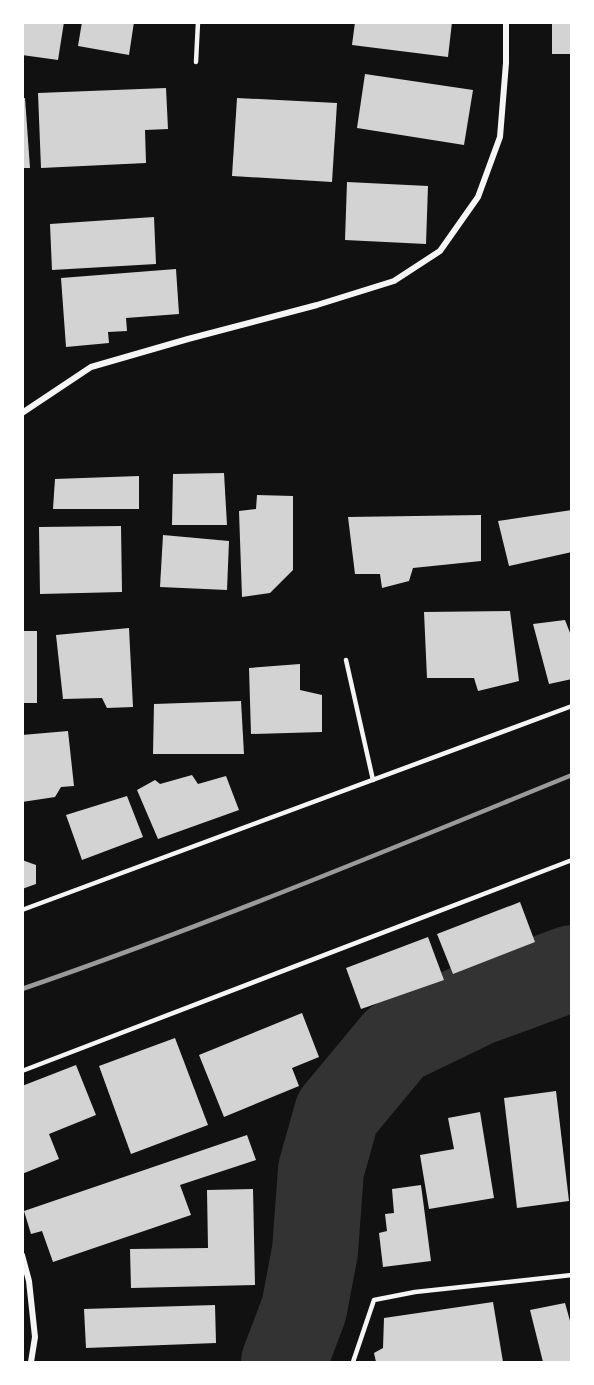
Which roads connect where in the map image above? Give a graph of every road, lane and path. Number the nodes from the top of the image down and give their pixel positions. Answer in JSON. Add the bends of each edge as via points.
{"nodes":[{"id":1,"x":198,"y":22,"type":"edge"},
{"id":2,"x":506,"y":22,"type":"edge"},
{"id":3,"x":196,"y":62,"type":"dead end"},
{"id":4,"x":22,"y":413,"type":"edge"},
{"id":5,"x":346,"y":660,"type":"dead end"},
{"id":6,"x":572,"y":706,"type":"edge"},
{"id":7,"x":373,"y":780,"type":"junction"},
{"id":8,"x":572,"y":860,"type":"edge"},
{"id":9,"x":22,"y":910,"type":"edge"},
{"id":10,"x":22,"y":1071,"type":"edge"},
{"id":11,"x":22,"y":1255,"type":"edge"},
{"id":12,"x":572,"y":1275,"type":"edge"},
{"id":13,"x":31,"y":1362,"type":"edge"},
{"id":14,"x":353,"y":1362,"type":"edge"}],
"edges":[{"from":1,"to":3,"type":"lane"},
{"from":2,"to":4,"type":"street","via":[[500,137],[478,197],[440,250],[394,281],[91,367]]},
{"from":5,"to":7,"type":"lane"},
{"from":6,"to":7,"type":"lane"},
{"from":7,"to":9,"type":"lane"},
{"from":8,"to":10,"type":"lane"},
{"from":11,"to":13,"type":"street","via":[[35,1337]]},
{"from":12,"to":14,"type":"lane","via":[[374,1300]]}]}
